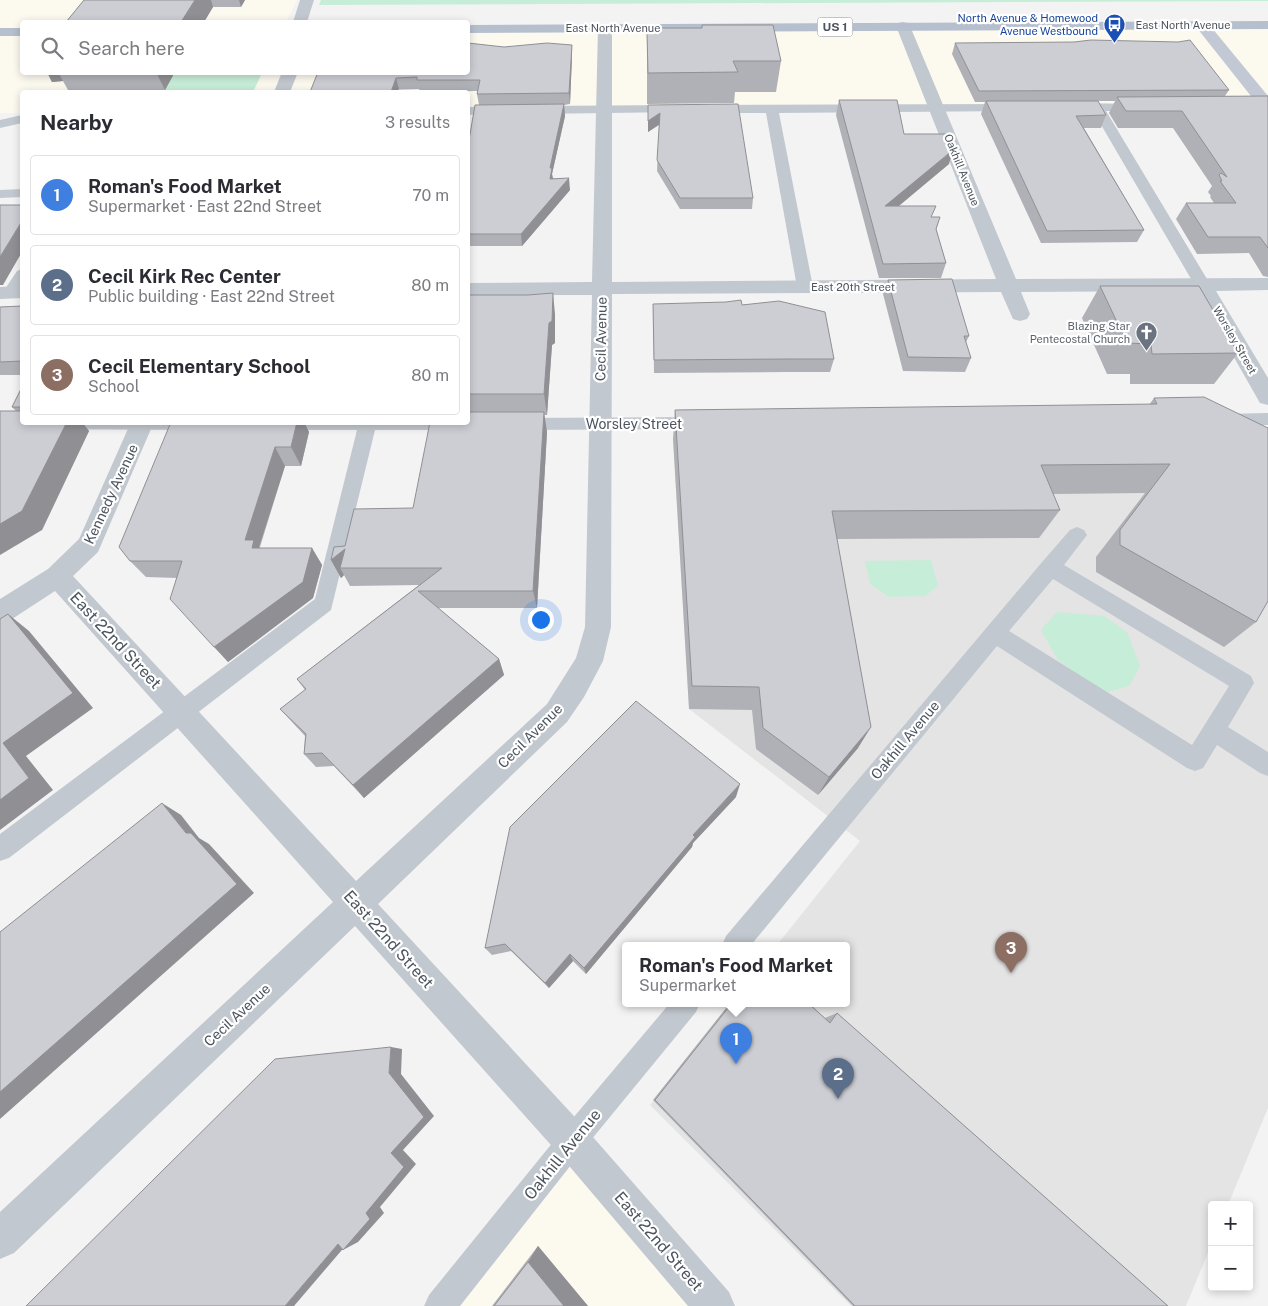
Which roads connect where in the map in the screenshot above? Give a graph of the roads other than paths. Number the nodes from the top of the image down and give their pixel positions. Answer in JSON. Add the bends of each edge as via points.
{"nodes":[{"id":1,"x":308,"y":0,"type":"edge"},
{"id":2,"x":300,"y":20,"type":"edge"},
{"id":3,"x":1202,"y":24,"type":"junction"},
{"id":4,"x":1268,"y":25,"type":"edge"},
{"id":5,"x":903,"y":26,"type":"junction"},
{"id":6,"x":606,"y":28,"type":"junction"},
{"id":7,"x":470,"y":29,"type":"edge"},
{"id":8,"x":0,"y":32,"type":"edge"},
{"id":9,"x":20,"y":32,"type":"edge"},
{"id":10,"x":289,"y":75,"type":"edge"},
{"id":11,"x":283,"y":90,"type":"edge"},
{"id":12,"x":1250,"y":106,"type":"edge"},
{"id":13,"x":1268,"y":106,"type":"edge"},
{"id":14,"x":1059,"y":107,"type":"edge"},
{"id":15,"x":1097,"y":107,"type":"junction"},
{"id":16,"x":1155,"y":107,"type":"edge"},
{"id":17,"x":936,"y":108,"type":"junction"},
{"id":18,"x":1021,"y":108,"type":"edge"},
{"id":19,"x":604,"y":109,"type":"junction"},
{"id":20,"x":772,"y":109,"type":"junction"},
{"id":21,"x":470,"y":110,"type":"edge"},
{"id":22,"x":20,"y":119,"type":"edge"},
{"id":23,"x":0,"y":124,"type":"edge"},
{"id":24,"x":0,"y":194,"type":"edge"},
{"id":25,"x":20,"y":194,"type":"edge"},
{"id":26,"x":20,"y":277,"type":"edge"},
{"id":27,"x":1202,"y":284,"type":"junction"},
{"id":28,"x":1268,"y":284,"type":"edge"},
{"id":29,"x":1009,"y":286,"type":"junction"},
{"id":30,"x":805,"y":287,"type":"junction"},
{"id":31,"x":602,"y":288,"type":"junction"},
{"id":32,"x":470,"y":290,"type":"edge"},
{"id":33,"x":11,"y":292,"type":"edge"},
{"id":34,"x":1020,"y":314,"type":"dead end"},
{"id":35,"x":1268,"y":396,"type":"edge"},
{"id":36,"x":1199,"y":420,"type":"edge"},
{"id":37,"x":1268,"y":420,"type":"edge"},
{"id":38,"x":718,"y":423,"type":"edge"},
{"id":39,"x":0,"y":424,"type":"edge"},
{"id":40,"x":20,"y":424,"type":"edge"},
{"id":41,"x":470,"y":424,"type":"edge"},
{"id":42,"x":474,"y":424,"type":"edge"},
{"id":43,"x":503,"y":424,"type":"edge"},
{"id":44,"x":600,"y":424,"type":"junction"},
{"id":45,"x":142,"y":425,"type":"edge"},
{"id":46,"x":368,"y":425,"type":"edge"},
{"id":47,"x":1077,"y":535,"type":"dead end"},
{"id":48,"x":1050,"y":567,"type":"junction"},
{"id":49,"x":57,"y":576,"type":"junction"},
{"id":50,"x":0,"y":613,"type":"edge"},
{"id":51,"x":994,"y":633,"type":"junction"},
{"id":52,"x":182,"y":712,"type":"junction"},
{"id":53,"x":1213,"y":730,"type":"junction"},
{"id":54,"x":1268,"y":765,"type":"edge"},
{"id":55,"x":0,"y":849,"type":"edge"},
{"id":56,"x":356,"y":903,"type":"junction"},
{"id":57,"x":737,"y":942,"type":"edge"},
{"id":58,"x":684,"y":1007,"type":"edge"},
{"id":59,"x":572,"y":1140,"type":"junction"},
{"id":60,"x":0,"y":1239,"type":"edge"},
{"id":61,"x":440,"y":1306,"type":"edge"},
{"id":62,"x":715,"y":1306,"type":"edge"}],
"edges":[{"from":1,"to":2,"type":"street"},
{"from":3,"to":4,"type":"main road","name":"East North Avenue","number":"US 1"},
{"from":3,"to":5,"type":"main road","name":"East North Avenue","number":"US 1"},
{"from":3,"to":13,"type":"street"},
{"from":5,"to":6,"type":"main road","name":"East North Avenue","number":"US 1"},
{"from":5,"to":17,"type":"street","name":"Oakhill Avenue"},
{"from":6,"to":7,"type":"main road","name":"East North Avenue","number":"US 1"},
{"from":6,"to":19,"type":"street","name":"Cecil Avenue"},
{"from":8,"to":9,"type":"main road"},
{"from":10,"to":11,"type":"street"},
{"from":12,"to":13,"type":"lane"},
{"from":14,"to":15,"type":"lane"},
{"from":15,"to":16,"type":"lane"},
{"from":15,"to":27,"type":"lane"},
{"from":17,"to":18,"type":"lane"},
{"from":17,"to":20,"type":"lane"},
{"from":17,"to":29,"type":"street","name":"Oakhill Avenue"},
{"from":19,"to":20,"type":"lane"},
{"from":19,"to":21,"type":"lane"},
{"from":19,"to":31,"type":"street","name":"Cecil Avenue"},
{"from":20,"to":30,"type":"lane"},
{"from":22,"to":23,"type":"lane"},
{"from":24,"to":25,"type":"lane"},
{"from":26,"to":33,"type":"lane"},
{"from":27,"to":28,"type":"street","name":"East 20th Street"},
{"from":27,"to":29,"type":"street","name":"East 20th Street"},
{"from":27,"to":35,"type":"street","name":"Worsley Street"},
{"from":29,"to":30,"type":"street","name":"East 20th Street"},
{"from":29,"to":34,"type":"street","name":"Oakhill Avenue"},
{"from":30,"to":31,"type":"street","name":"East 20th Street"},
{"from":31,"to":32,"type":"street","name":"East 20th Street"},
{"from":31,"to":44,"type":"street","name":"Cecil Avenue"},
{"from":36,"to":37,"type":"lane"},
{"from":38,"to":44,"type":"lane","name":"Worsley Street"},
{"from":39,"to":40,"type":"lane"},
{"from":41,"to":42,"type":"lane"},
{"from":43,"to":44,"type":"lane","name":"Worsley Street"},
{"from":44,"to":56,"type":"street","name":"Cecil Avenue","via":[[598,627],[589,661],[556,713]]},
{"from":45,"to":49,"type":"street","name":"Kennedy Avenue","via":[[89,546]]},
{"from":46,"to":52,"type":"lane","via":[[324,604]]},
{"from":47,"to":48,"type":"lane","name":"Oakhill Avenue"},
{"from":48,"to":51,"type":"lane","name":"Oakhill Avenue"},
{"from":48,"to":53,"type":"lane","via":[[1243,683]]},
{"from":49,"to":50,"type":"street","name":"Kennedy Avenue"},
{"from":49,"to":52,"type":"street","name":"East 22nd Street"},
{"from":51,"to":53,"type":"lane","via":[[1195,760]]},
{"from":51,"to":57,"type":"lane","name":"Oakhill Avenue"},
{"from":52,"to":55,"type":"lane"},
{"from":52,"to":56,"type":"street","name":"East 22nd Street"},
{"from":53,"to":54,"type":"lane"},
{"from":56,"to":59,"type":"street","name":"East 22nd Street"},
{"from":56,"to":60,"type":"street","name":"Cecil Avenue"},
{"from":58,"to":59,"type":"lane","name":"Oakhill Avenue"},
{"from":59,"to":61,"type":"lane","name":"Oakhill Avenue"},
{"from":59,"to":62,"type":"street","name":"East 22nd Street"}]}
